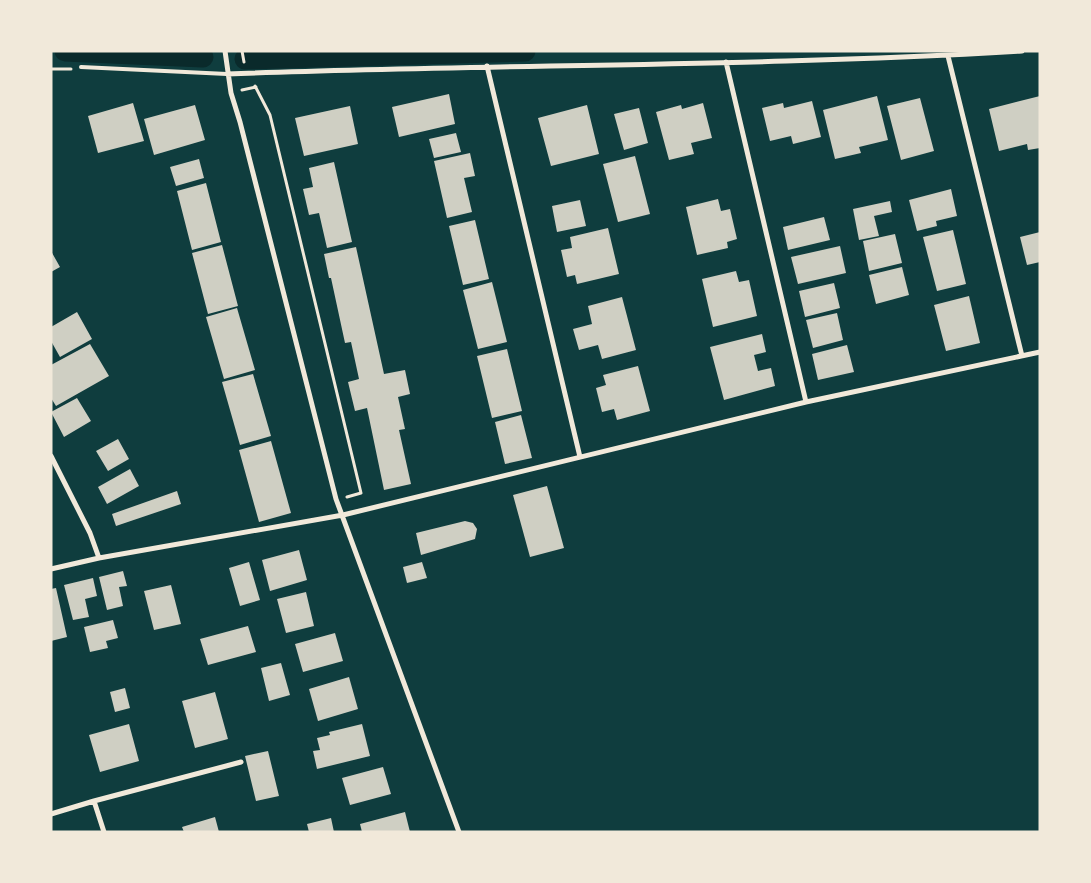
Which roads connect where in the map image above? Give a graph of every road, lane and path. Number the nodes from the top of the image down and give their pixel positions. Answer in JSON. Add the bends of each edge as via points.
{"nodes":[{"id":1,"x":225,"y":51,"type":"edge"},
{"id":2,"x":242,"y":51,"type":"edge"},
{"id":3,"x":1022,"y":51,"type":"edge"},
{"id":4,"x":948,"y":56,"type":"junction"},
{"id":5,"x":726,"y":62,"type":"junction"},
{"id":6,"x":487,"y":66,"type":"junction"},
{"id":7,"x":81,"y":67,"type":"joint"},
{"id":8,"x":51,"y":69,"type":"edge"},
{"id":9,"x":247,"y":73,"type":"junction"},
{"id":10,"x":227,"y":74,"type":"junction"},
{"id":11,"x":1040,"y":352,"type":"edge"},
{"id":12,"x":1022,"y":356,"type":"junction"},
{"id":13,"x":806,"y":402,"type":"junction"},
{"id":14,"x":51,"y":456,"type":"edge"},
{"id":15,"x":580,"y":457,"type":"junction"},
{"id":16,"x":336,"y":499,"type":"junction"},
{"id":17,"x":343,"y":515,"type":"junction"},
{"id":18,"x":98,"y":558,"type":"junction"},
{"id":19,"x":51,"y":569,"type":"edge"},
{"id":20,"x":241,"y":762,"type":"dead end"},
{"id":21,"x":94,"y":801,"type":"junction"},
{"id":22,"x":51,"y":814,"type":"edge"},
{"id":23,"x":104,"y":832,"type":"edge"},
{"id":24,"x":459,"y":832,"type":"edge"}],
"edges":[{"from":1,"to":10,"type":"street"},
{"from":2,"to":9,"type":"path"},
{"from":3,"to":4,"type":"street"},
{"from":4,"to":5,"type":"street"},
{"from":4,"to":12,"type":"street"},
{"from":5,"to":6,"type":"street"},
{"from":5,"to":13,"type":"street"},
{"from":6,"to":9,"type":"street"},
{"from":6,"to":15,"type":"street"},
{"from":7,"to":8,"type":"path"},
{"from":7,"to":10,"type":"lane"},
{"from":9,"to":10,"type":"street"},
{"from":9,"to":16,"type":"path","via":[[270,115],[361,493]]},
{"from":10,"to":16,"type":"street"},
{"from":11,"to":12,"type":"street"},
{"from":12,"to":13,"type":"street"},
{"from":13,"to":15,"type":"street"},
{"from":14,"to":18,"type":"street","via":[[90,534]]},
{"from":15,"to":17,"type":"street"},
{"from":16,"to":17,"type":"street"},
{"from":17,"to":18,"type":"street"},
{"from":17,"to":24,"type":"street"},
{"from":18,"to":19,"type":"street"},
{"from":20,"to":21,"type":"street"},
{"from":21,"to":22,"type":"street"},
{"from":21,"to":23,"type":"street"}]}
